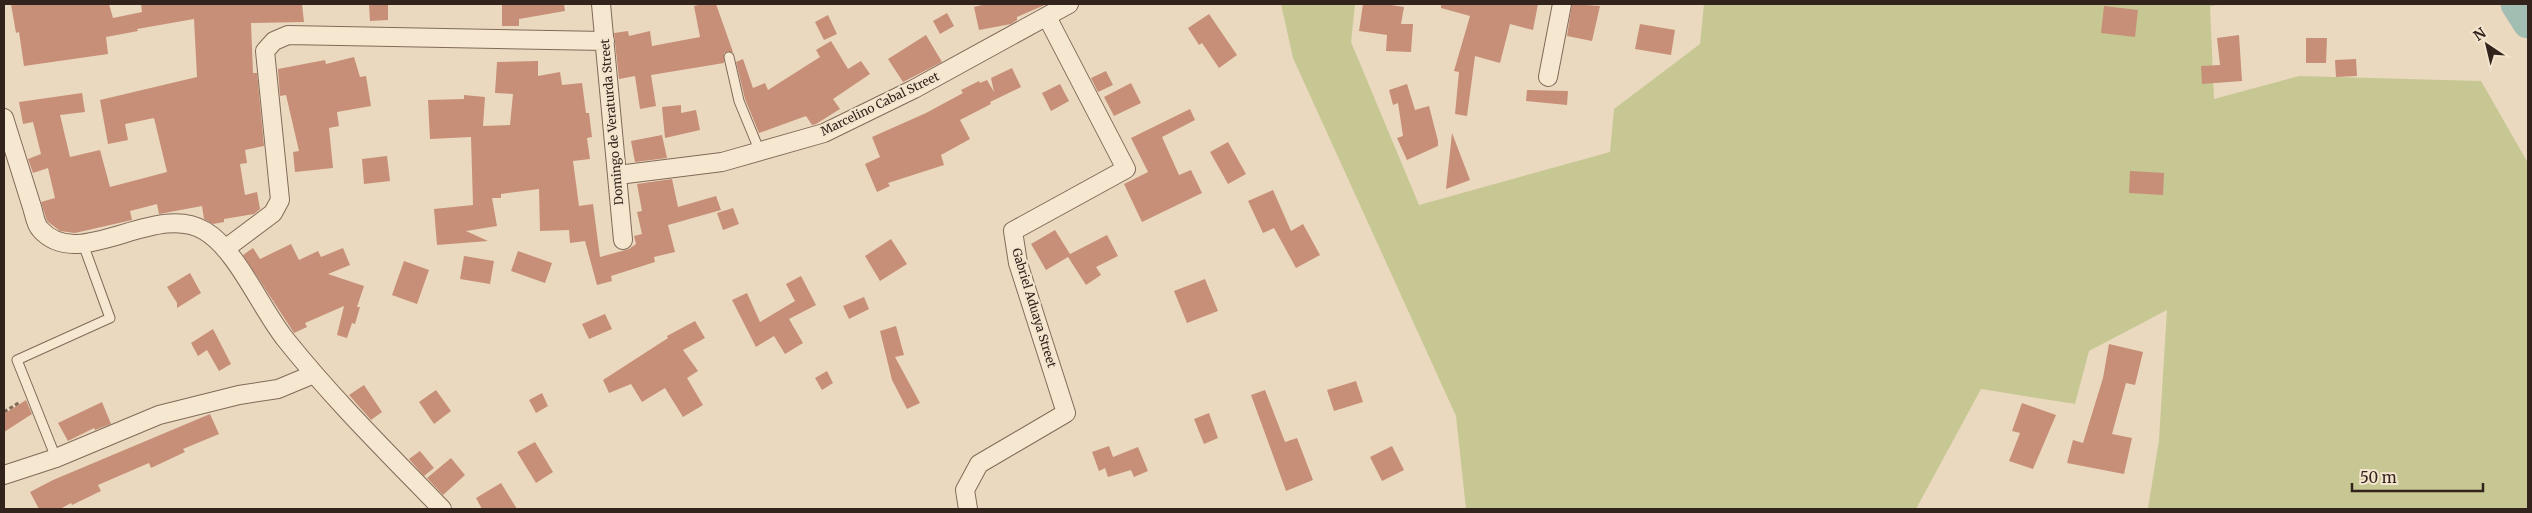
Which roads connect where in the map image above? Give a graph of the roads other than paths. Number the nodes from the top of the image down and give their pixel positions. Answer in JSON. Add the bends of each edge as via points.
{"nodes":[{"id":1,"x":601,"y":4,"type":"edge"},
{"id":2,"x":1069,"y":4,"type":"edge"},
{"id":3,"x":1562,"y":4,"type":"edge"},
{"id":4,"x":1047,"y":17,"type":"junction"},
{"id":5,"x":605,"y":41,"type":"junction"},
{"id":6,"x":729,"y":57,"type":"dead end"},
{"id":7,"x":1548,"y":77,"type":"dead end"},
{"id":8,"x":4,"y":118,"type":"edge"},
{"id":9,"x":760,"y":152,"type":"junction"},
{"id":10,"x":618,"y":175,"type":"junction"},
{"id":11,"x":623,"y":240,"type":"dead end"},
{"id":12,"x":83,"y":244,"type":"junction"},
{"id":13,"x":225,"y":249,"type":"junction"},
{"id":14,"x":314,"y":374,"type":"junction"},
{"id":15,"x":56,"y":458,"type":"junction"},
{"id":16,"x":4,"y":476,"type":"edge"},
{"id":17,"x":442,"y":509,"type":"edge"},
{"id":18,"x":968,"y":509,"type":"edge"}],
"edges":[{"from":1,"to":5,"type":"street","name":"Domingo de Veraturda Street"},
{"from":2,"to":4,"type":"street","name":"Marcelino Cabal Street"},
{"from":3,"to":7,"type":"street"},
{"from":4,"to":9,"type":"street","name":"Marcelino Cabal Street","via":[[824,133]]},
{"from":4,"to":18,"type":"street","name":"Gabriel Aduaya Street","via":[[1126,169],[1013,231],[1018,264],[1066,413],[979,464],[965,490]]},
{"from":5,"to":10,"type":"street","name":"Domingo de Veraturda Street"},
{"from":5,"to":13,"type":"street","via":[[288,35],[274,41],[265,51],[280,200],[273,213]]},
{"from":6,"to":9,"type":"lane","via":[[739,101]]},
{"from":8,"to":12,"type":"street","via":[[39,228],[57,242]]},
{"from":9,"to":10,"type":"street","name":"Marcelino Cabal Street","via":[[722,162]]},
{"from":10,"to":11,"type":"street","name":"Domingo de Veraturda Street"},
{"from":12,"to":13,"type":"street","via":[[168,221],[192,224],[206,231]]},
{"from":12,"to":15,"type":"lane","via":[[110,318],[17,360]]},
{"from":13,"to":14,"type":"street","via":[[284,337]]},
{"from":14,"to":15,"type":"street","via":[[278,389],[159,415]]},
{"from":14,"to":17,"type":"street"},
{"from":15,"to":16,"type":"street"}]}
